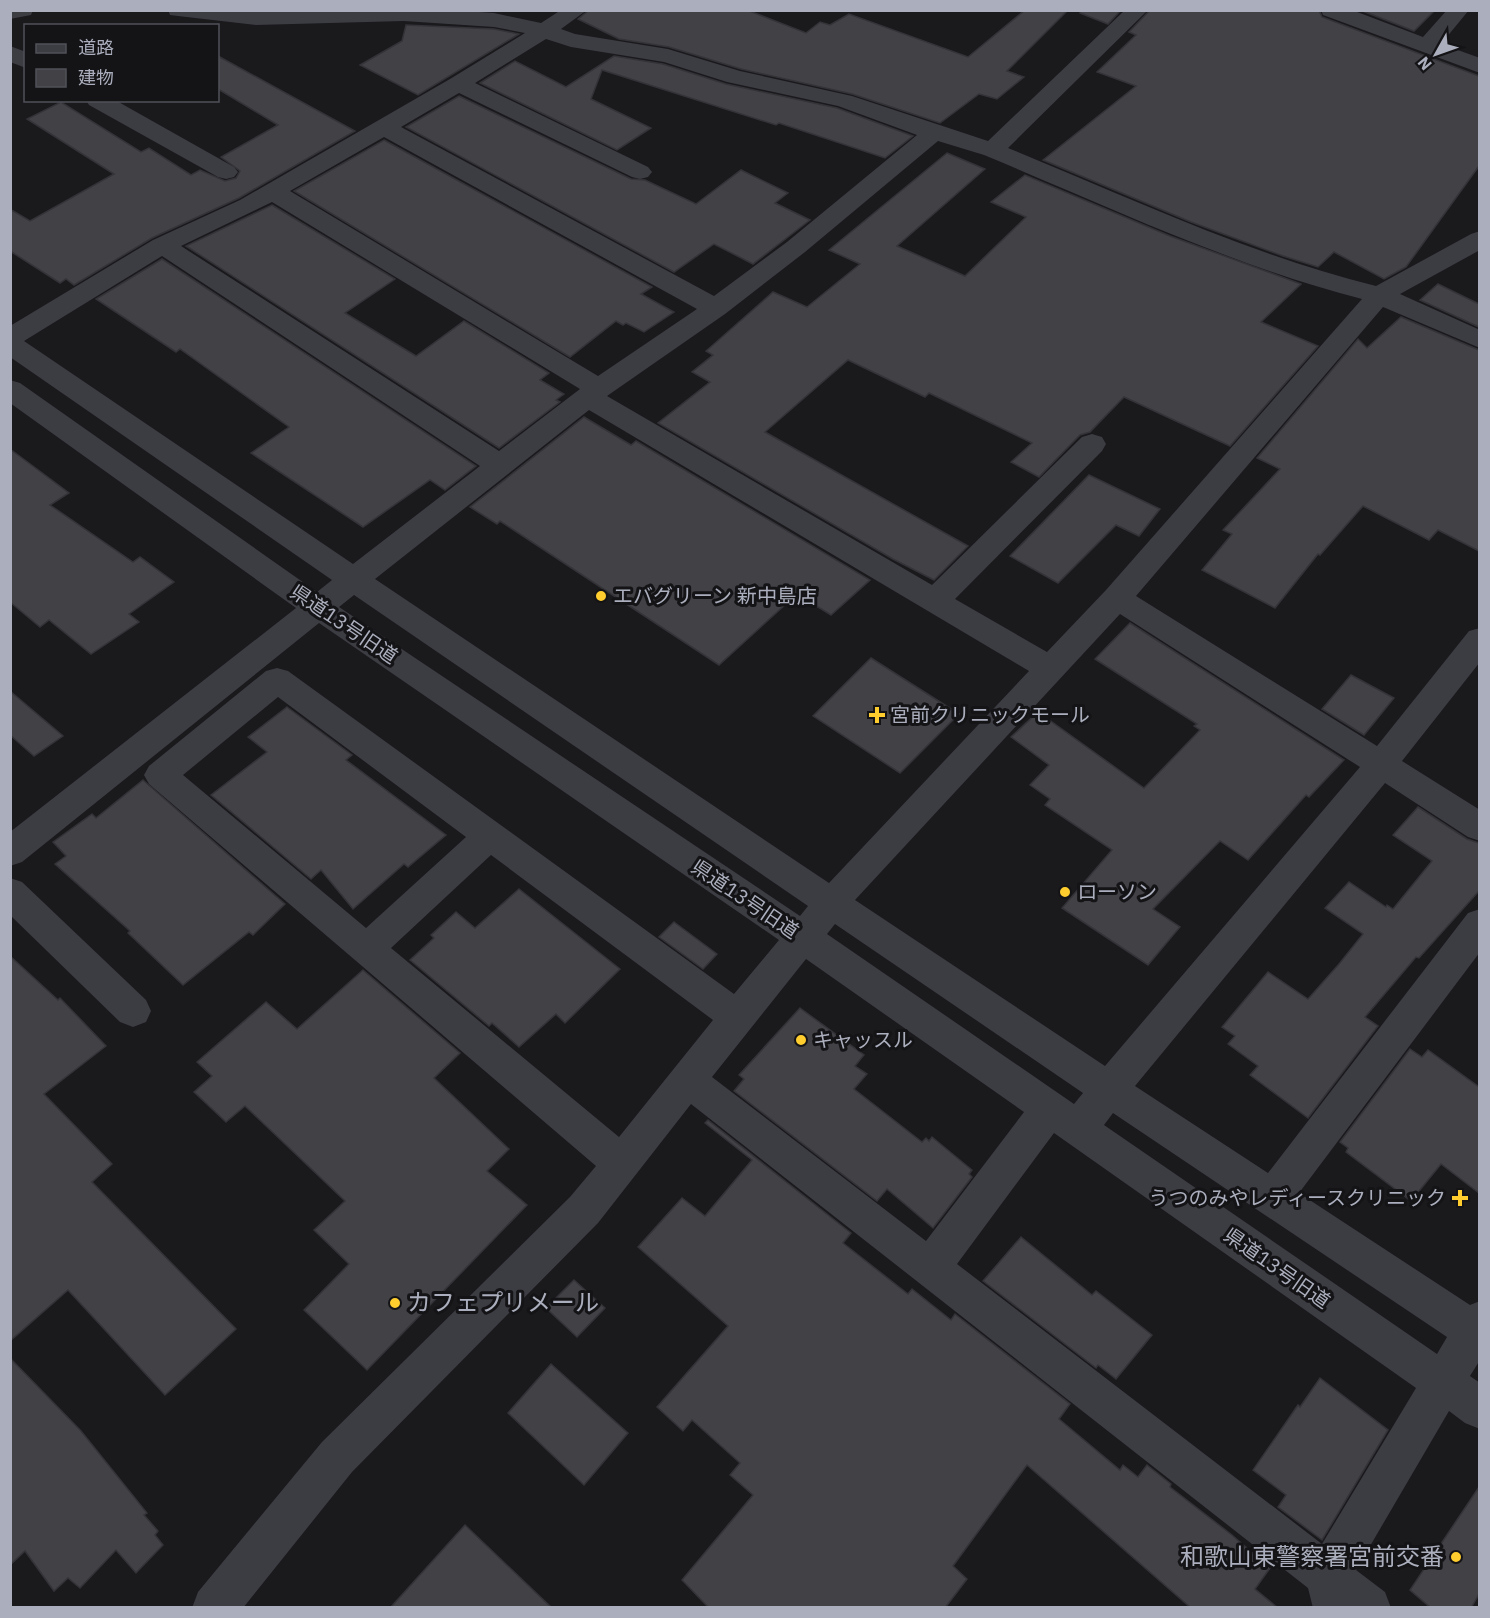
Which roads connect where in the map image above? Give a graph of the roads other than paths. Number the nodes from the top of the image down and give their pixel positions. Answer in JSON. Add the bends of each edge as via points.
{"nodes":[{"id":1,"x":23,"y":10,"type":"edge"},
{"id":2,"x":178,"y":10,"type":"edge"},
{"id":3,"x":577,"y":10,"type":"edge"},
{"id":4,"x":1138,"y":10,"type":"edge"},
{"id":5,"x":1331,"y":10,"type":"edge"},
{"id":6,"x":1459,"y":10,"type":"edge"},
{"id":7,"x":10,"y":13,"type":"edge"},
{"id":8,"x":542,"y":30,"type":"junction"},
{"id":9,"x":1427,"y":46,"type":"junction"},
{"id":10,"x":10,"y":53,"type":"edge"},
{"id":11,"x":24,"y":60,"type":"edge"},
{"id":12,"x":1479,"y":66,"type":"edge"},
{"id":13,"x":458,"y":84,"type":"junction"},
{"id":14,"x":101,"y":102,"type":"edge"},
{"id":15,"x":384,"y":126,"type":"junction"},
{"id":16,"x":935,"y":134,"type":"junction"},
{"id":17,"x":992,"y":150,"type":"junction"},
{"id":18,"x":226,"y":172,"type":"dead end"},
{"id":19,"x":640,"y":172,"type":"dead end"},
{"id":20,"x":272,"y":191,"type":"junction"},
{"id":21,"x":1479,"y":239,"type":"edge"},
{"id":22,"x":162,"y":245,"type":"junction"},
{"id":23,"x":1379,"y":295,"type":"junction"},
{"id":24,"x":716,"y":308,"type":"junction"},
{"id":25,"x":10,"y":338,"type":"edge"},
{"id":26,"x":1479,"y":340,"type":"edge"},
{"id":27,"x":10,"y":344,"type":"edge"},
{"id":28,"x":10,"y":389,"type":"edge"},
{"id":29,"x":594,"y":392,"type":"junction"},
{"id":30,"x":1092,"y":444,"type":"dead end"},
{"id":31,"x":500,"y":465,"type":"junction"},
{"id":32,"x":353,"y":579,"type":"junction"},
{"id":33,"x":1117,"y":598,"type":"junction"},
{"id":34,"x":936,"y":601,"type":"junction"},
{"id":35,"x":318,"y":607,"type":"junction"},
{"id":36,"x":1479,"y":639,"type":"edge"},
{"id":37,"x":1050,"y":669,"type":"junction"},
{"id":38,"x":1380,"y":766,"type":"junction"},
{"id":39,"x":1479,"y":827,"type":"edge"},
{"id":40,"x":490,"y":836,"type":"junction"},
{"id":41,"x":10,"y":852,"type":"edge"},
{"id":42,"x":10,"y":892,"type":"edge"},
{"id":43,"x":833,"y":902,"type":"junction"},
{"id":44,"x":1479,"y":924,"type":"edge"},
{"id":45,"x":803,"y":938,"type":"junction"},
{"id":46,"x":366,"y":949,"type":"junction"},
{"id":47,"x":133,"y":1011,"type":"dead end"},
{"id":48,"x":738,"y":1017,"type":"junction"},
{"id":49,"x":688,"y":1080,"type":"junction"},
{"id":50,"x":1109,"y":1089,"type":"junction"},
{"id":51,"x":1064,"y":1119,"type":"junction"},
{"id":52,"x":621,"y":1163,"type":"junction"},
{"id":53,"x":1272,"y":1198,"type":"junction"},
{"id":54,"x":931,"y":1267,"type":"junction"},
{"id":55,"x":1477,"y":1329,"type":"edge"},
{"id":56,"x":1441,"y":1382,"type":"junction"},
{"id":57,"x":1479,"y":1408,"type":"edge"},
{"id":58,"x":1330,"y":1591,"type":"edge"},
{"id":59,"x":214,"y":1608,"type":"edge"},
{"id":60,"x":1369,"y":1608,"type":"edge"}],
"edges":[{"from":1,"to":7,"type":"street"},
{"from":2,"to":8,"type":"street","via":[[256,18],[415,15],[494,20]]},
{"from":3,"to":8,"type":"street"},
{"from":4,"to":17,"type":"street"},
{"from":5,"to":9,"type":"street"},
{"from":6,"to":9,"type":"street"},
{"from":8,"to":13,"type":"street"},
{"from":8,"to":16,"type":"street","via":[[571,40],[668,56],[735,77],[844,101]]},
{"from":9,"to":12,"type":"street"},
{"from":10,"to":11,"type":"street"},
{"from":13,"to":15,"type":"street"},
{"from":13,"to":19,"type":"street"},
{"from":14,"to":18,"type":"street"},
{"from":15,"to":20,"type":"street"},
{"from":15,"to":24,"type":"street"},
{"from":16,"to":17,"type":"street"},
{"from":16,"to":24,"type":"street"},
{"from":17,"to":23,"type":"street","via":[[1264,261]]},
{"from":20,"to":22,"type":"street"},
{"from":20,"to":29,"type":"street"},
{"from":21,"to":23,"type":"street"},
{"from":22,"to":25,"type":"street"},
{"from":22,"to":31,"type":"street"},
{"from":23,"to":26,"type":"street"},
{"from":23,"to":33,"type":"street"},
{"from":24,"to":29,"type":"street"},
{"from":27,"to":32,"type":"street"},
{"from":28,"to":35,"type":"street","name":"県道13号旧道"},
{"from":29,"to":31,"type":"street"},
{"from":29,"to":34,"type":"street"},
{"from":30,"to":34,"type":"street"},
{"from":31,"to":32,"type":"street"},
{"from":32,"to":35,"type":"street"},
{"from":32,"to":43,"type":"street"},
{"from":33,"to":37,"type":"street"},
{"from":33,"to":38,"type":"street"},
{"from":34,"to":37,"type":"street"},
{"from":35,"to":41,"type":"street"},
{"from":35,"to":45,"type":"street","name":"県道13号旧道"},
{"from":36,"to":38,"type":"street"},
{"from":37,"to":43,"type":"street"},
{"from":38,"to":39,"type":"street"},
{"from":38,"to":50,"type":"street"},
{"from":40,"to":46,"type":"street"},
{"from":40,"to":46,"type":"street","via":[[278,680],[160,775]]},
{"from":40,"to":48,"type":"street"},
{"from":42,"to":47,"type":"street"},
{"from":43,"to":45,"type":"street"},
{"from":43,"to":50,"type":"street"},
{"from":44,"to":53,"type":"street"},
{"from":45,"to":48,"type":"street"},
{"from":45,"to":51,"type":"street","name":"県道13号旧道"},
{"from":46,"to":52,"type":"street"},
{"from":48,"to":49,"type":"street"},
{"from":49,"to":52,"type":"street"},
{"from":49,"to":54,"type":"street"},
{"from":50,"to":51,"type":"street"},
{"from":50,"to":53,"type":"street"},
{"from":51,"to":54,"type":"street"},
{"from":51,"to":56,"type":"street","name":"県道13号旧道"},
{"from":52,"to":59,"type":"street","via":[[584,1210],[338,1457]]},
{"from":53,"to":55,"type":"street"},
{"from":54,"to":58,"type":"street"},
{"from":55,"to":56,"type":"street"},
{"from":56,"to":57,"type":"street","name":"県道13号旧道"},
{"from":56,"to":58,"type":"street"},
{"from":58,"to":60,"type":"street"}]}
